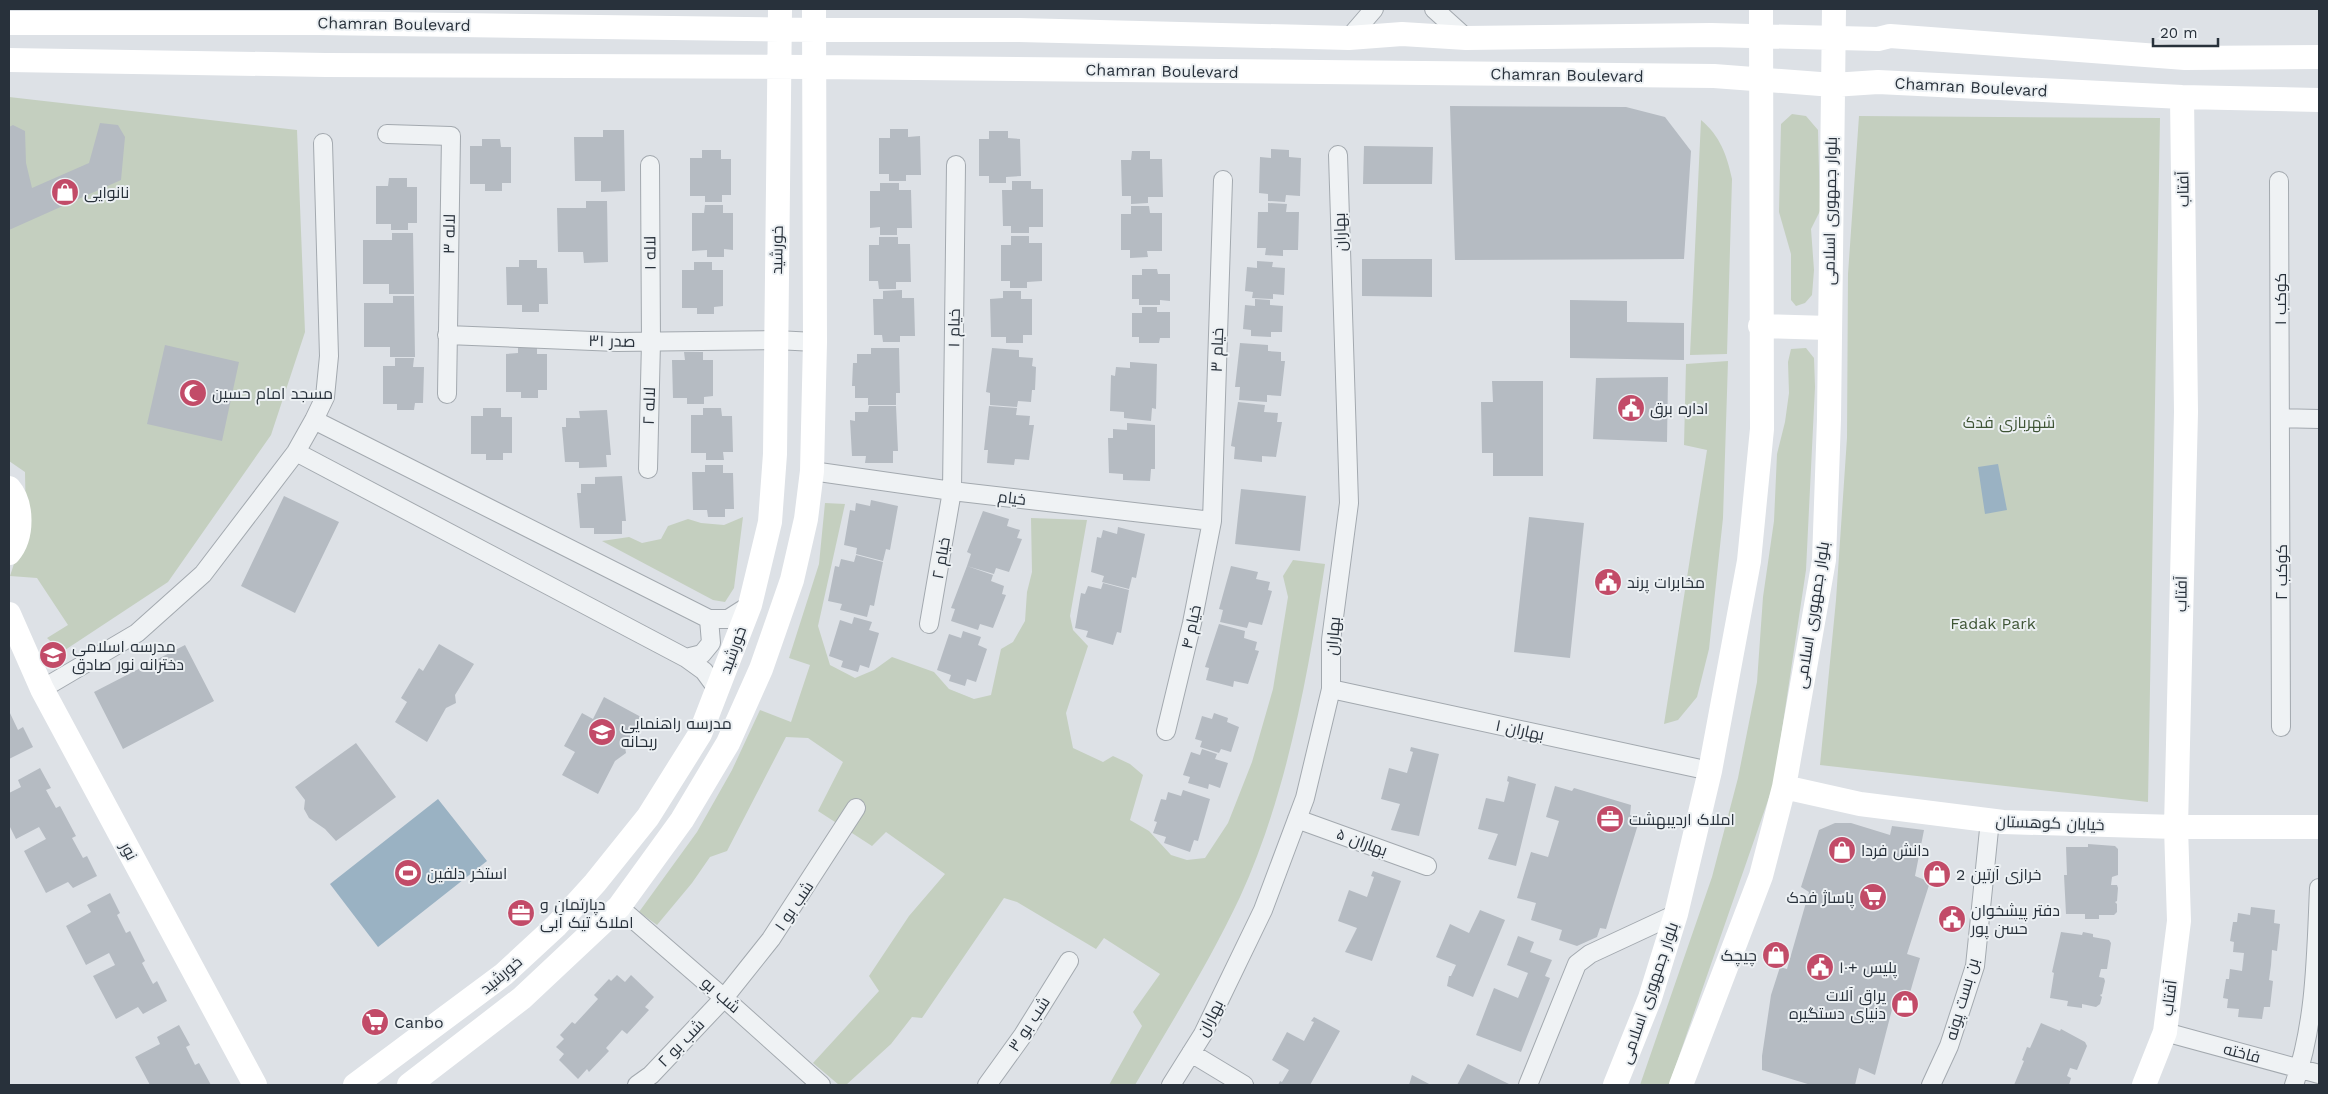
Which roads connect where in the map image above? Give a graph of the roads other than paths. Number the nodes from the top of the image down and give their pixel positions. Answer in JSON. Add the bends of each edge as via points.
{"nodes":[{"id":1,"x":1374,"y":9,"type":"edge"},
{"id":2,"x":1434,"y":9,"type":"edge"},
{"id":3,"x":1761,"y":9,"type":"edge"},
{"id":4,"x":1834,"y":9,"type":"edge"},
{"id":5,"x":780,"y":19,"type":"edge"},
{"id":6,"x":815,"y":19,"type":"edge"},
{"id":7,"x":9,"y":23,"type":"edge"},
{"id":8,"x":1835,"y":36,"type":"junction"},
{"id":9,"x":1762,"y":37,"type":"junction"},
{"id":10,"x":1349,"y":38,"type":"junction"},
{"id":11,"x":1466,"y":38,"type":"junction"},
{"id":12,"x":2319,"y":57,"type":"edge"},
{"id":13,"x":9,"y":60,"type":"edge"},
{"id":14,"x":814,"y":67,"type":"junction"},
{"id":15,"x":779,"y":68,"type":"junction"},
{"id":16,"x":1761,"y":80,"type":"junction"},
{"id":17,"x":1833,"y":85,"type":"junction"},
{"id":18,"x":2182,"y":97,"type":"junction"},
{"id":19,"x":2319,"y":100,"type":"edge"},
{"id":20,"x":388,"y":134,"type":"dead end"},
{"id":21,"x":323,"y":144,"type":"dead end"},
{"id":22,"x":1338,"y":155,"type":"dead end"},
{"id":23,"x":650,"y":165,"type":"dead end"},
{"id":24,"x":956,"y":165,"type":"dead end"},
{"id":25,"x":1223,"y":180,"type":"dead end"},
{"id":26,"x":2280,"y":181,"type":"dead end"},
{"id":27,"x":1760,"y":326,"type":"junction"},
{"id":28,"x":1828,"y":328,"type":"junction"},
{"id":29,"x":447,"y":335,"type":"junction"},
{"id":30,"x":776,"y":340,"type":"junction"},
{"id":31,"x":651,"y":342,"type":"junction"},
{"id":32,"x":815,"y":342,"type":"junction"},
{"id":33,"x":447,"y":394,"type":"dead end"},
{"id":34,"x":2281,"y":418,"type":"junction"},
{"id":35,"x":2319,"y":419,"type":"edge"},
{"id":36,"x":314,"y":420,"type":"junction"},
{"id":37,"x":296,"y":452,"type":"junction"},
{"id":38,"x":648,"y":469,"type":"dead end"},
{"id":39,"x":812,"y":472,"type":"junction"},
{"id":40,"x":9,"y":488,"type":"edge"},
{"id":41,"x":952,"y":491,"type":"junction"},
{"id":42,"x":1212,"y":521,"type":"junction"},
{"id":43,"x":9,"y":553,"type":"edge"},
{"id":44,"x":750,"y":605,"type":"junction"},
{"id":45,"x":9,"y":614,"type":"edge"},
{"id":46,"x":709,"y":619,"type":"junction"},
{"id":47,"x":929,"y":624,"type":"dead end"},
{"id":48,"x":686,"y":658,"type":"junction"},
{"id":49,"x":42,"y":689,"type":"junction"},
{"id":50,"x":1331,"y":689,"type":"junction"},
{"id":51,"x":718,"y":690,"type":"junction"},
{"id":52,"x":2281,"y":727,"type":"dead end"},
{"id":53,"x":1166,"y":732,"type":"dead end"},
{"id":54,"x":1710,"y":771,"type":"junction"},
{"id":55,"x":1784,"y":787,"type":"junction"},
{"id":56,"x":856,"y":808,"type":"dead end"},
{"id":57,"x":1297,"y":819,"type":"junction"},
{"id":58,"x":1990,"y":820,"type":"junction"},
{"id":59,"x":2176,"y":826,"type":"junction"},
{"id":60,"x":2319,"y":827,"type":"edge"},
{"id":61,"x":1427,"y":866,"type":"dead end"},
{"id":62,"x":2319,"y":888,"type":"edge"},
{"id":63,"x":619,"y":908,"type":"junction"},
{"id":64,"x":1676,"y":914,"type":"junction"},
{"id":65,"x":1069,"y":961,"type":"dead end"},
{"id":66,"x":724,"y":998,"type":"junction"},
{"id":67,"x":2165,"y":1032,"type":"junction"},
{"id":68,"x":1191,"y":1053,"type":"junction"},
{"id":69,"x":2300,"y":1068,"type":"junction"},
{"id":70,"x":2319,"y":1074,"type":"edge"},
{"id":71,"x":255,"y":1085,"type":"edge"},
{"id":72,"x":355,"y":1085,"type":"edge"},
{"id":73,"x":409,"y":1085,"type":"edge"},
{"id":74,"x":637,"y":1085,"type":"edge"},
{"id":75,"x":821,"y":1085,"type":"edge"},
{"id":76,"x":987,"y":1085,"type":"edge"},
{"id":77,"x":1171,"y":1085,"type":"edge"},
{"id":78,"x":1244,"y":1085,"type":"edge"},
{"id":79,"x":1528,"y":1085,"type":"edge"},
{"id":80,"x":1615,"y":1085,"type":"edge"},
{"id":81,"x":1681,"y":1085,"type":"edge"},
{"id":82,"x":1931,"y":1085,"type":"edge"},
{"id":83,"x":2144,"y":1085,"type":"edge"},
{"id":84,"x":2294,"y":1085,"type":"edge"}],
"edges":[{"from":1,"to":10,"type":"street"},
{"from":2,"to":11,"type":"street"},
{"from":3,"to":9,"type":"main road","name":"بلوار جمهوری اسلامی"},
{"from":4,"to":8,"type":"main road","name":"بلوار جمهوری اسلامی"},
{"from":5,"to":6,"type":"main road","name":"Chamran Boulevard"},
{"from":5,"to":7,"type":"main road","name":"Chamran Boulevard"},
{"from":5,"to":15,"type":"main road","name":"خورشید"},
{"from":6,"to":10,"type":"main road","via":[[1019,30]]},
{"from":6,"to":14,"type":"main road","name":"خورشید"},
{"from":8,"to":9,"type":"main road"},
{"from":8,"to":12,"type":"main road","via":[[1878,39],[1890,36],[2185,58]]},
{"from":8,"to":17,"type":"main road","name":"بلوار جمهوری اسلامی"},
{"from":9,"to":11,"type":"main road"},
{"from":9,"to":16,"type":"main road","name":"بلوار جمهوری اسلامی"},
{"from":10,"to":11,"type":"main road","via":[[1402,34]]},
{"from":13,"to":15,"type":"main road"},
{"from":14,"to":15,"type":"main road","name":"Chamran Boulevard"},
{"from":14,"to":16,"type":"main road","name":"Chamran Boulevard","via":[[1714,76]]},
{"from":14,"to":32,"type":"main road","name":"خورشید"},
{"from":15,"to":30,"type":"main road","name":"خورشید"},
{"from":16,"to":17,"type":"main road","name":"Chamran Boulevard"},
{"from":16,"to":27,"type":"main road","name":"بلوار جمهوری اسلامی"},
{"from":17,"to":18,"type":"main road","name":"Chamran Boulevard","via":[[1878,82]]},
{"from":17,"to":28,"type":"main road","name":"بلوار جمهوری اسلامی"},
{"from":18,"to":19,"type":"main road","name":"Chamran Boulevard"},
{"from":18,"to":59,"type":"main road","name":"آفتاب","via":[[2186,412]]},
{"from":20,"to":29,"type":"street","name":"لاله ۳","via":[[451,136]]},
{"from":21,"to":36,"type":"street","via":[[329,356],[325,398]]},
{"from":22,"to":50,"type":"street","name":"بهاران","via":[[1349,504],[1332,640]]},
{"from":23,"to":31,"type":"street","name":"لاله ۱"},
{"from":24,"to":41,"type":"street","name":"خیام ۱"},
{"from":25,"to":42,"type":"street","name":"خیام ۳"},
{"from":26,"to":34,"type":"street","name":"کوکب ۱"},
{"from":27,"to":28,"type":"main road"},
{"from":27,"to":54,"type":"main road","name":"بلوار جمهوری اسلامی","via":[[1762,429],[1749,561]]},
{"from":28,"to":55,"type":"main road","name":"بلوار جمهوری اسلامی","via":[[1829,419],[1824,560]]},
{"from":29,"to":31,"type":"street","name":"صدر ۳۱"},
{"from":29,"to":33,"type":"street","name":"لاله ۳"},
{"from":30,"to":31,"type":"street","name":"صدر ۳۱"},
{"from":30,"to":32,"type":"street","name":"صدر ۳۱"},
{"from":30,"to":44,"type":"main road","name":"خورشید","via":[[770,522]]},
{"from":31,"to":38,"type":"street","name":"لاله ۲"},
{"from":32,"to":39,"type":"main road","name":"خورشید"},
{"from":34,"to":35,"type":"street"},
{"from":34,"to":52,"type":"street","name":"کوکب ۲"},
{"from":36,"to":37,"type":"street"},
{"from":36,"to":46,"type":"street"},
{"from":37,"to":48,"type":"street"},
{"from":37,"to":49,"type":"street","via":[[204,574],[137,633]]},
{"from":39,"to":41,"type":"street","name":"خیام"},
{"from":39,"to":63,"type":"main road","name":"خورشید","via":[[806,519],[792,580],[761,669],[728,743],[682,820]]},
{"from":40,"to":43,"type":"main road","via":[[19,509],[19,531]]},
{"from":41,"to":42,"type":"street","name":"خیام"},
{"from":41,"to":47,"type":"street","name":"خیام ۲"},
{"from":42,"to":53,"type":"street","name":"خیام ۴"},
{"from":44,"to":46,"type":"street","via":[[728,619]]},
{"from":44,"to":51,"type":"main road","name":"خورشید"},
{"from":45,"to":49,"type":"main road","name":"نور"},
{"from":46,"to":48,"type":"street","via":[[711,643],[702,654]]},
{"from":48,"to":51,"type":"street","via":[[704,671]]},
{"from":49,"to":71,"type":"main road","name":"نور"},
{"from":50,"to":54,"type":"street","name":"بهاران ۱"},
{"from":50,"to":57,"type":"street","name":"بهاران"},
{"from":51,"to":72,"type":"main road","name":"خورشید","via":[[700,734],[648,817],[556,926],[504,974]]},
{"from":54,"to":64,"type":"main road","name":"بلوار جمهوری اسلامی"},
{"from":55,"to":58,"type":"main road","name":"خیابان کوهستان","via":[[1860,804]]},
{"from":55,"to":81,"type":"main road","name":"بلوار جمهوری اسلامی","via":[[1761,876]]},
{"from":56,"to":66,"type":"street","name":"شب بو ۱","via":[[770,940]]},
{"from":57,"to":61,"type":"street","name":"بهاران ۵"},
{"from":57,"to":68,"type":"street","name":"بهاران","via":[[1263,910]]},
{"from":58,"to":59,"type":"main road","name":"خیابان کوهستان"},
{"from":58,"to":82,"type":"street","name":"بن بست پونه","via":[[1975,966],[1949,1046]]},
{"from":59,"to":60,"type":"main road","name":"خیابان کوهستان"},
{"from":59,"to":67,"type":"main road","name":"آفتاب","via":[[2178,921]]},
{"from":62,"to":69,"type":"street","via":[[2314,1001]]},
{"from":63,"to":66,"type":"street","name":"شب بو"},
{"from":63,"to":73,"type":"main road","name":"خورشید","via":[[522,998]]},
{"from":64,"to":79,"type":"street","via":[[1590,954],[1577,964]]},
{"from":64,"to":80,"type":"main road","name":"بلوار جمهوری اسلامی","via":[[1650,998]]},
{"from":65,"to":76,"type":"street","name":"شب بو ۳"},
{"from":66,"to":74,"type":"street","name":"شب بو ۲","via":[[651,1075]]},
{"from":66,"to":75,"type":"street","name":"شب بو"},
{"from":67,"to":69,"type":"street","name":"فاخته"},
{"from":67,"to":83,"type":"main road","name":"آفتاب"},
{"from":68,"to":77,"type":"street","name":"بهاران"},
{"from":68,"to":78,"type":"street"},
{"from":69,"to":70,"type":"street","name":"فاخته"},
{"from":69,"to":84,"type":"street"}]}
